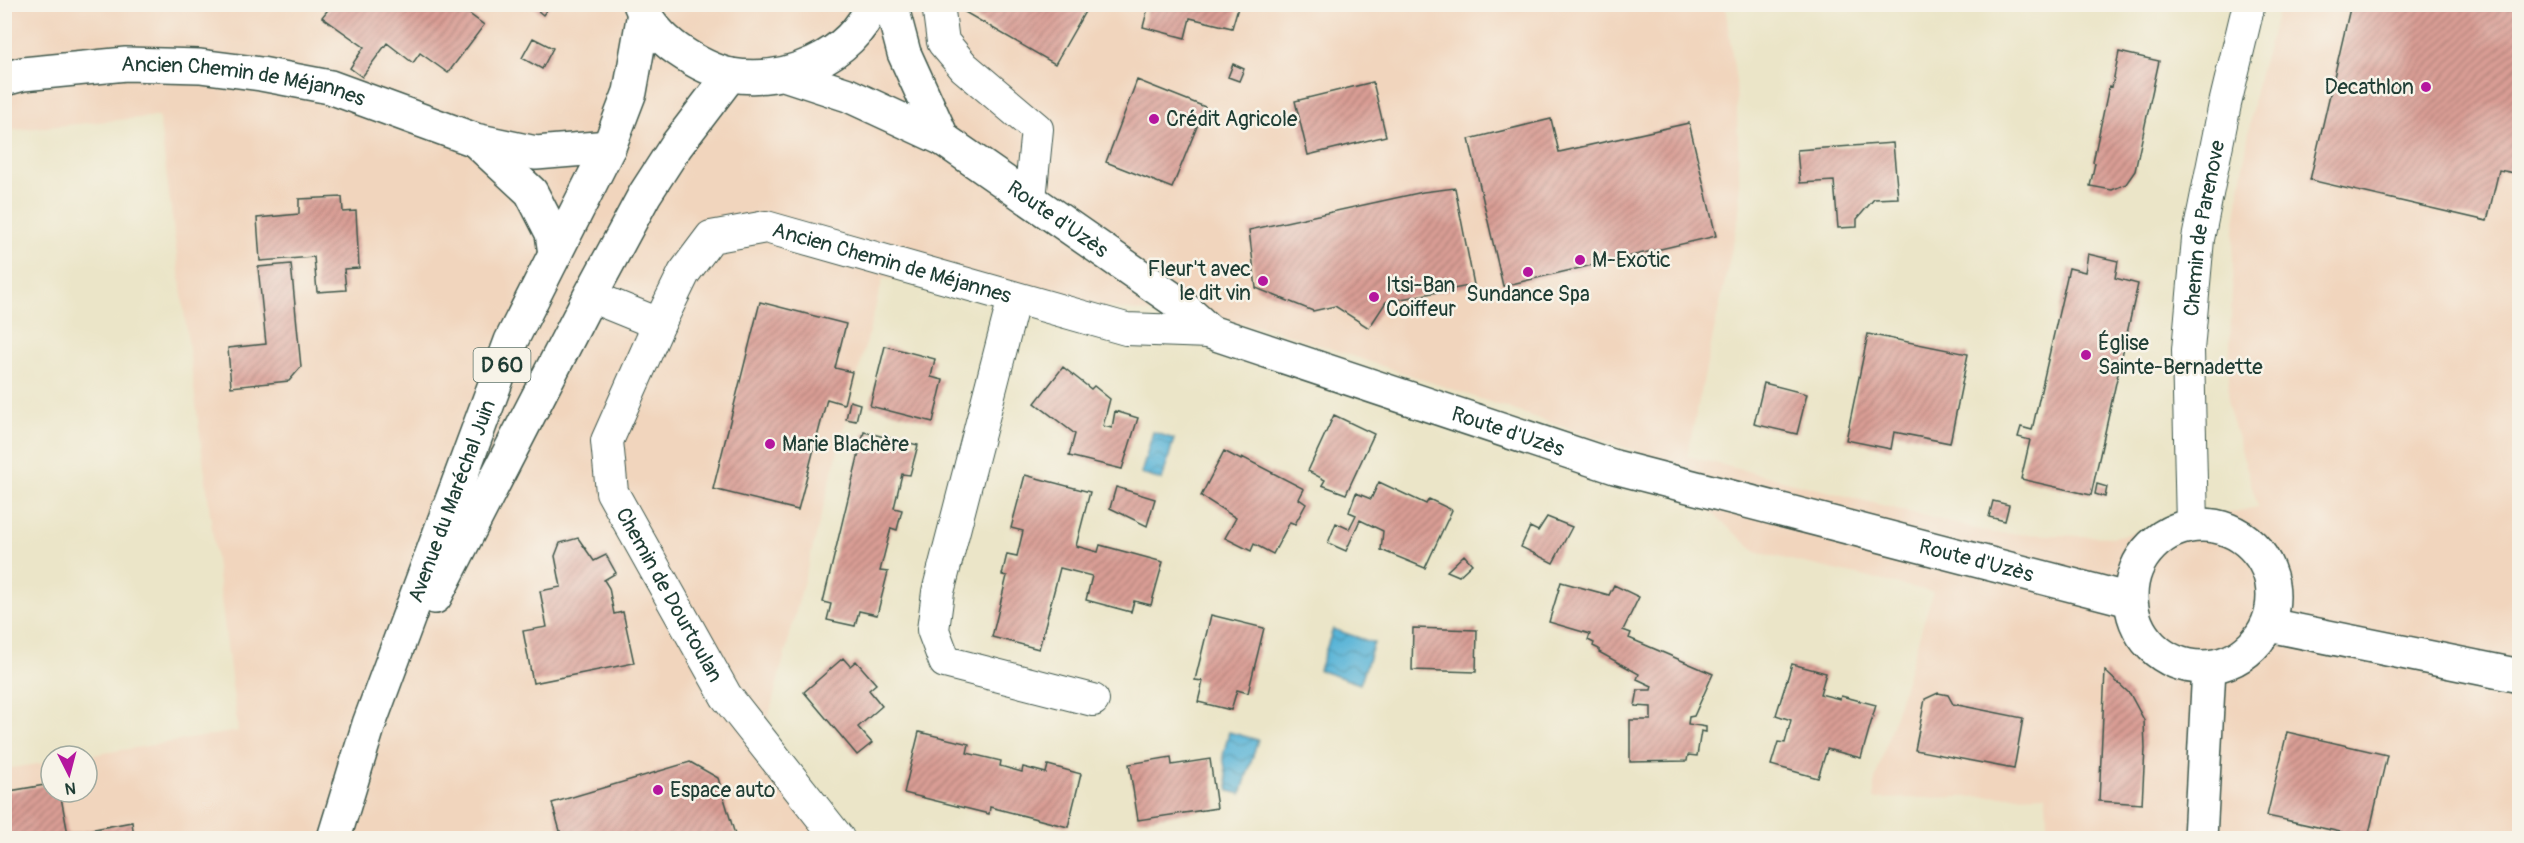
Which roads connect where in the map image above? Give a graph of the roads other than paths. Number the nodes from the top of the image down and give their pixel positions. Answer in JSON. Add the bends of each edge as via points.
{"nodes":[{"id":1,"x":873,"y":4,"type":"edge"},
{"id":2,"x":891,"y":4,"type":"edge"},
{"id":3,"x":938,"y":4,"type":"edge"},
{"id":4,"x":2248,"y":4,"type":"edge"},
{"id":5,"x":642,"y":9,"type":"edge"},
{"id":6,"x":784,"y":74,"type":"junction"},
{"id":7,"x":730,"y":75,"type":"junction"},
{"id":8,"x":4,"y":80,"type":"edge"},
{"id":9,"x":943,"y":139,"type":"junction"},
{"id":10,"x":475,"y":140,"type":"junction"},
{"id":11,"x":609,"y":147,"type":"junction"},
{"id":12,"x":1030,"y":200,"type":"junction"},
{"id":13,"x":555,"y":254,"type":"junction"},
{"id":14,"x":590,"y":296,"type":"junction"},
{"id":15,"x":1014,"y":298,"type":"junction"},
{"id":16,"x":659,"y":324,"type":"junction"},
{"id":17,"x":1210,"y":332,"type":"junction"},
{"id":18,"x":2192,"y":525,"type":"junction"},
{"id":19,"x":2130,"y":600,"type":"junction"},
{"id":20,"x":2269,"y":624,"type":"junction"},
{"id":21,"x":2210,"y":668,"type":"junction"},
{"id":22,"x":2520,"y":676,"type":"edge"},
{"id":23,"x":1093,"y":700,"type":"dead end"},
{"id":24,"x":369,"y":724,"type":"junction"},
{"id":25,"x":334,"y":838,"type":"edge"},
{"id":26,"x":838,"y":838,"type":"edge"},
{"id":27,"x":2200,"y":838,"type":"edge"}],
"edges":[{"from":1,"to":6,"type":"main road","via":[[848,41],[818,62]]},
{"from":2,"to":9,"type":"main road","via":[[904,52]]},
{"from":3,"to":12,"type":"street","via":[[943,42],[964,67],[1037,129]]},
{"from":4,"to":18,"type":"street","name":"Chemin de Parenove","via":[[2198,239],[2188,350]]},
{"from":5,"to":7,"type":"main road","via":[[667,42],[696,62]]},
{"from":5,"to":11,"type":"main road","name":"Avenue du Maréchal Juin","number":"D 60","via":[[630,92]]},
{"from":6,"to":7,"type":"main road"},
{"from":6,"to":9,"type":"main road","name":"Route d'Uzès","via":[[848,95]]},
{"from":7,"to":14,"type":"main road","name":"Avenue du Maréchal Juin","number":"D 60","via":[[645,194]]},
{"from":8,"to":10,"type":"main road","name":"Ancien Chemin de Méjannes","via":[[24,74],[126,64],[200,66],[330,87]]},
{"from":9,"to":12,"type":"main road","name":"Route d'Uzès"},
{"from":10,"to":11,"type":"main road","name":"Ancien Chemin de Méjannes","via":[[536,153]]},
{"from":10,"to":13,"type":"main road","name":"Ancien Chemin de Méjannes","via":[[531,192],[552,233]]},
{"from":11,"to":13,"type":"main road","name":"Avenue du Maréchal Juin","number":"D 60"},
{"from":12,"to":17,"type":"main road","name":"Route d'Uzès","via":[[1177,302]]},
{"from":13,"to":24,"type":"main road","name":"Avenue du Maréchal Juin","number":"D 60","via":[[510,341]]},
{"from":14,"to":16,"type":"street"},
{"from":14,"to":24,"type":"main road","name":"Avenue du Maréchal Juin","number":"D 60"},
{"from":15,"to":16,"type":"street","name":"Ancien Chemin de Méjannes","via":[[766,227],[711,237],[684,273]]},
{"from":15,"to":17,"type":"street","name":"Ancien Chemin de Méjannes","via":[[1126,329]]},
{"from":15,"to":23,"type":"street","via":[[938,592],[933,630],[945,662]]},
{"from":16,"to":26,"type":"street","name":"Chemin de Dourtoulan","via":[[607,441],[612,492],[726,696]]},
{"from":17,"to":19,"type":"main road","name":"Route d'Uzès","via":[[1615,467]]},
{"from":18,"to":19,"type":"main road","via":[[2172,531],[2154,543],[2132,579]]},
{"from":18,"to":20,"type":"main road","via":[[2214,525],[2253,544],[2266,562],[2273,582]]},
{"from":19,"to":21,"type":"main road","via":[[2135,622],[2147,643],[2165,658],[2186,667]]},
{"from":20,"to":21,"type":"main road","via":[[2245,654]]},
{"from":20,"to":22,"type":"main road"},
{"from":21,"to":27,"type":"main road"},
{"from":24,"to":25,"type":"main road","name":"Avenue du Maréchal Juin","number":"D 60"}]}
